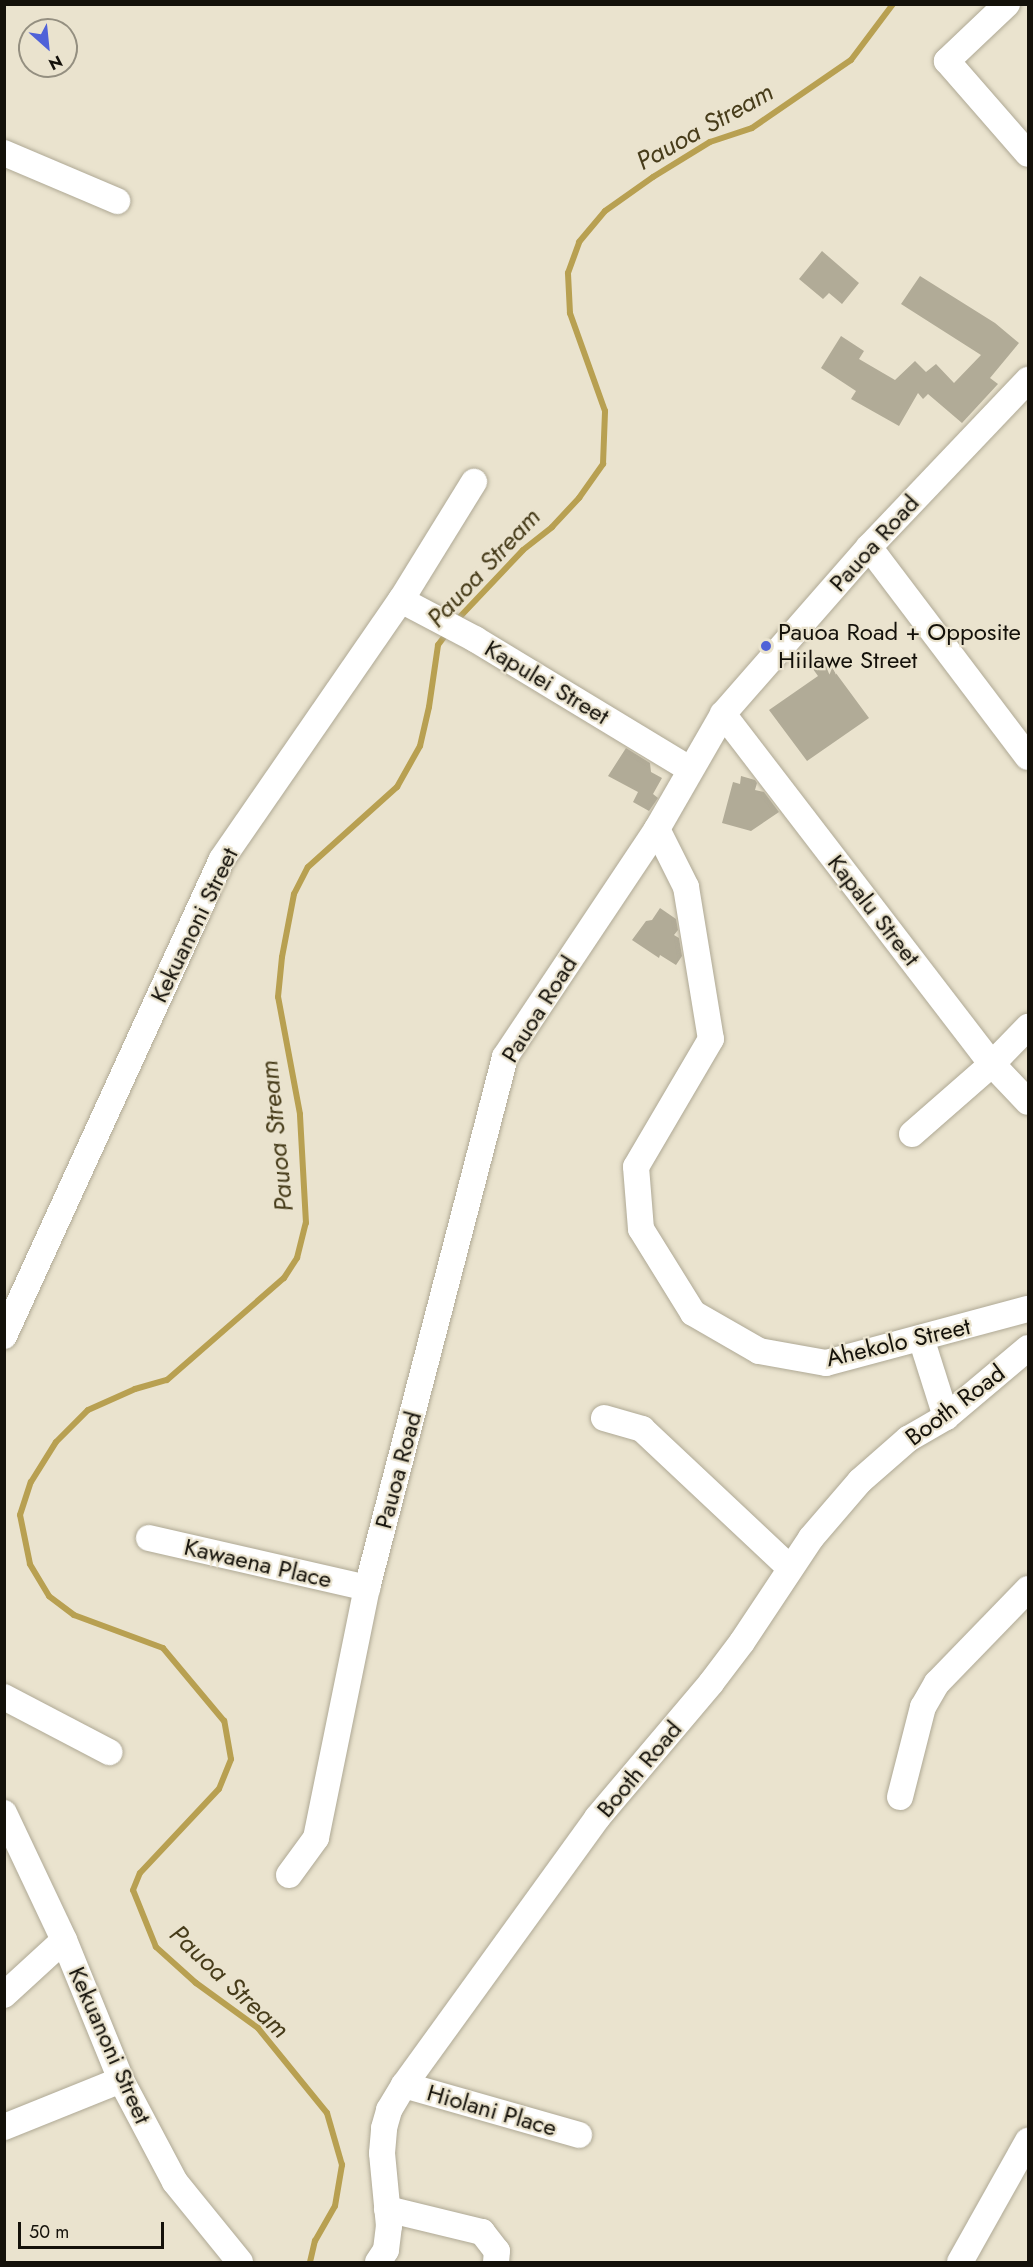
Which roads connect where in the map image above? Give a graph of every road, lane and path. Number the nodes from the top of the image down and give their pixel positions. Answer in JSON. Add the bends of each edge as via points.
{"nodes":[{"id":1,"x":1007,"y":4,"type":"edge"},
{"id":2,"x":4,"y":153,"type":"edge"},
{"id":3,"x":1029,"y":154,"type":"edge"},
{"id":4,"x":117,"y":201,"type":"dead end"},
{"id":5,"x":1025,"y":392,"type":"edge"},
{"id":6,"x":474,"y":482,"type":"dead end"},
{"id":7,"x":869,"y":547,"type":"junction"},
{"id":8,"x":401,"y":600,"type":"junction"},
{"id":9,"x":723,"y":714,"type":"junction"},
{"id":10,"x":1029,"y":757,"type":"edge"},
{"id":11,"x":690,"y":769,"type":"junction"},
{"id":12,"x":657,"y":829,"type":"junction"},
{"id":13,"x":1029,"y":1027,"type":"edge"},
{"id":14,"x":992,"y":1064,"type":"junction"},
{"id":15,"x":1029,"y":1102,"type":"edge"},
{"id":16,"x":912,"y":1134,"type":"dead end"},
{"id":17,"x":1029,"y":1309,"type":"edge"},
{"id":18,"x":4,"y":1336,"type":"edge"},
{"id":19,"x":921,"y":1338,"type":"junction"},
{"id":20,"x":1029,"y":1348,"type":"edge"},
{"id":21,"x":946,"y":1417,"type":"junction"},
{"id":22,"x":604,"y":1418,"type":"dead end"},
{"id":23,"x":148,"y":1538,"type":"dead end"},
{"id":24,"x":790,"y":1568,"type":"junction"},
{"id":25,"x":367,"y":1588,"type":"junction"},
{"id":26,"x":1029,"y":1589,"type":"edge"},
{"id":27,"x":4,"y":1697,"type":"edge"},
{"id":28,"x":109,"y":1752,"type":"dead end"},
{"id":29,"x":900,"y":1797,"type":"dead end"},
{"id":30,"x":4,"y":1813,"type":"edge"},
{"id":31,"x":288,"y":1875,"type":"dead end"},
{"id":32,"x":64,"y":1940,"type":"junction"},
{"id":33,"x":4,"y":1995,"type":"edge"},
{"id":34,"x":121,"y":2080,"type":"junction"},
{"id":35,"x":405,"y":2085,"type":"junction"},
{"id":36,"x":4,"y":2127,"type":"edge"},
{"id":37,"x":579,"y":2135,"type":"dead end"},
{"id":38,"x":1029,"y":2141,"type":"edge"},
{"id":39,"x":387,"y":2210,"type":"junction"},
{"id":40,"x":386,"y":2258,"type":"edge"},
{"id":41,"x":240,"y":2262,"type":"edge"},
{"id":42,"x":496,"y":2262,"type":"edge"},
{"id":43,"x":960,"y":2262,"type":"edge"}],
"edges":[{"from":1,"to":3,"type":"street","via":[[947,60]]},
{"from":2,"to":4,"type":"street"},
{"from":5,"to":7,"type":"street","name":"Pauoa Road"},
{"from":6,"to":8,"type":"street","name":"Kekuanoni Street"},
{"from":7,"to":9,"type":"street","name":"Pauoa Road"},
{"from":7,"to":10,"type":"street"},
{"from":8,"to":11,"type":"street","name":"Kapulei Street","via":[[475,639]]},
{"from":8,"to":18,"type":"street","name":"Kekuanoni Street","via":[[222,859]]},
{"from":9,"to":11,"type":"street","name":"Pauoa Road"},
{"from":9,"to":14,"type":"street","name":"Kapalu Street"},
{"from":11,"to":12,"type":"street","name":"Pauoa Road"},
{"from":12,"to":19,"type":"street","name":"Ahekolo Street","via":[[686,887],[711,1039],[636,1167],[641,1228],[693,1312],[759,1351],[826,1363]]},
{"from":12,"to":25,"type":"street","name":"Pauoa Road","via":[[505,1058]]},
{"from":13,"to":14,"type":"street"},
{"from":14,"to":15,"type":"street","name":"Kapalu Street"},
{"from":14,"to":16,"type":"street"},
{"from":17,"to":19,"type":"street","name":"Ahekolo Street"},
{"from":19,"to":21,"type":"street"},
{"from":20,"to":21,"type":"street","name":"Booth Road"},
{"from":21,"to":24,"type":"street","name":"Booth Road","via":[[908,1439],[860,1481]]},
{"from":22,"to":24,"type":"street","via":[[642,1429]]},
{"from":23,"to":25,"type":"street","name":"Kawaena Place"},
{"from":24,"to":35,"type":"street","name":"Booth Road","via":[[717,1675],[597,1818]]},
{"from":25,"to":31,"type":"street","name":"Pauoa Road","via":[[316,1838]]},
{"from":26,"to":29,"type":"street","via":[[937,1683],[923,1707]]},
{"from":27,"to":28,"type":"street"},
{"from":30,"to":32,"type":"street","name":"Kekuanoni Street"},
{"from":32,"to":33,"type":"street"},
{"from":32,"to":34,"type":"street","name":"Kekuanoni Street"},
{"from":34,"to":36,"type":"street"},
{"from":34,"to":41,"type":"street","name":"Kekuanoni Street","via":[[175,2182]]},
{"from":35,"to":37,"type":"street","name":"Hiolani Place"},
{"from":35,"to":39,"type":"street","name":"Booth Road","via":[[389,2110],[384,2128]]},
{"from":38,"to":43,"type":"street"},
{"from":39,"to":40,"type":"street","name":"Booth Road"},
{"from":39,"to":42,"type":"street","via":[[482,2232],[497,2251]]}]}
